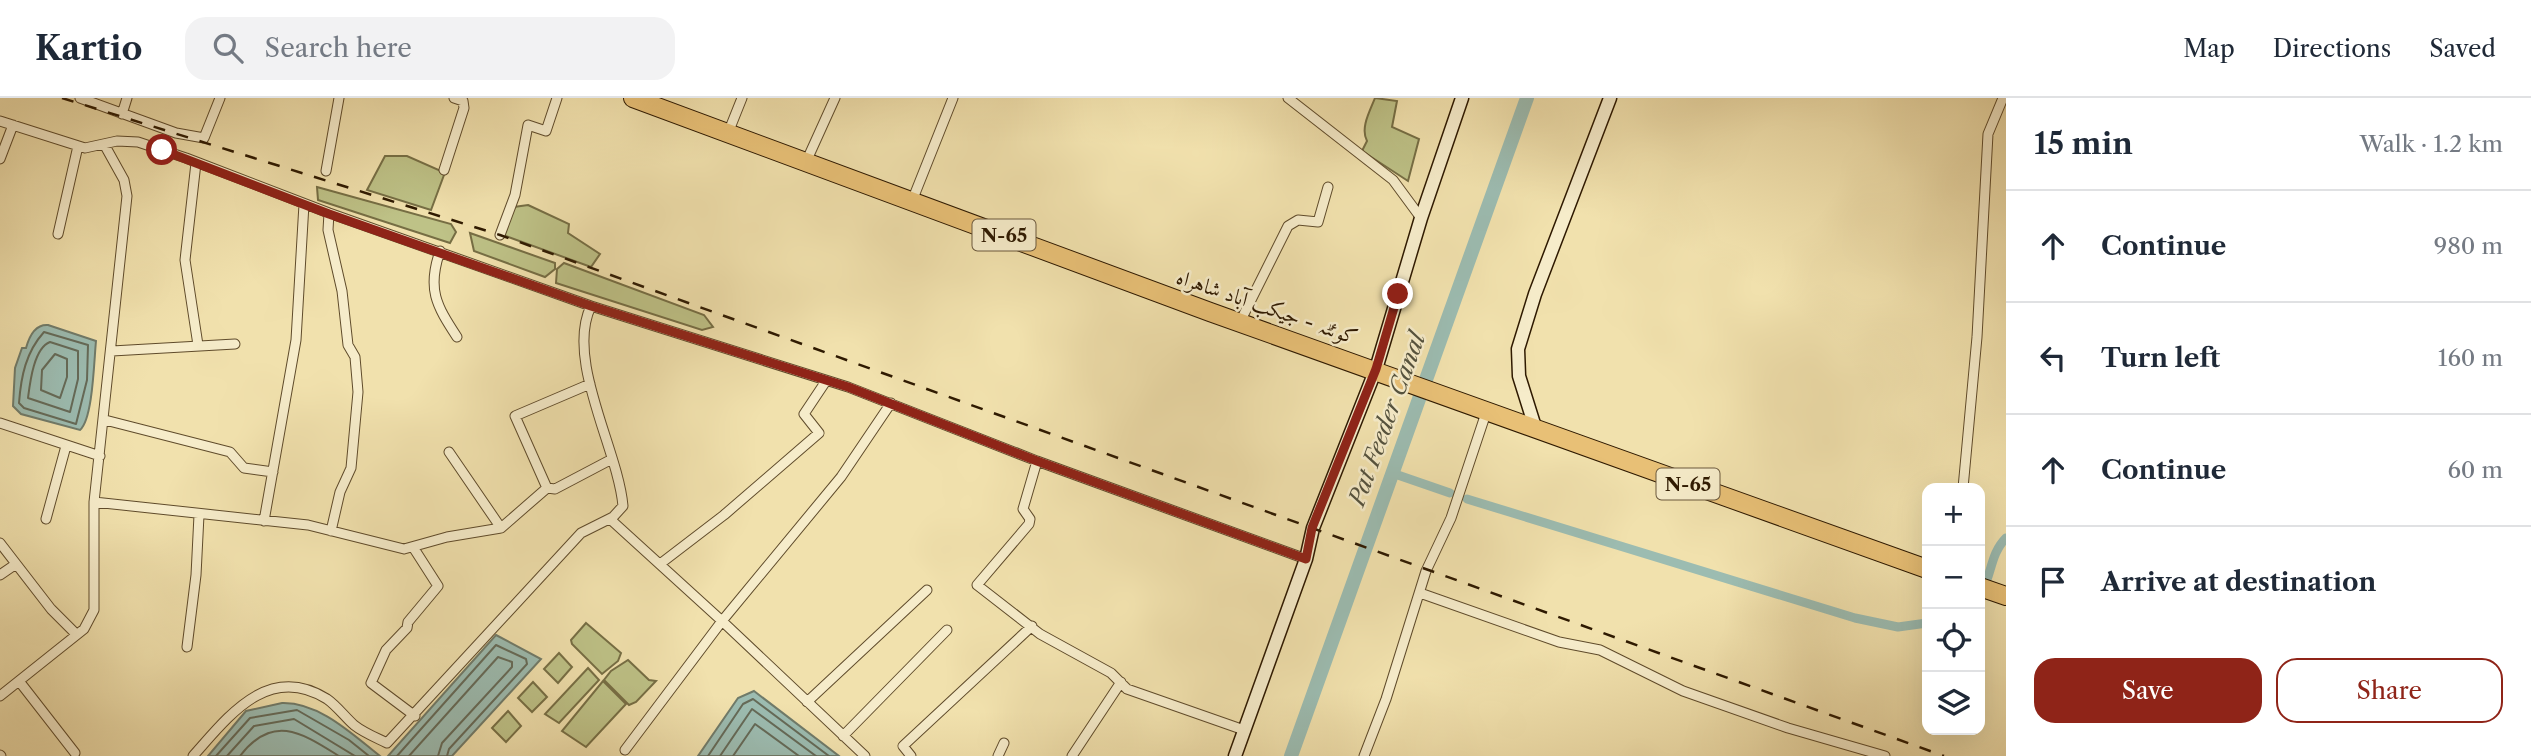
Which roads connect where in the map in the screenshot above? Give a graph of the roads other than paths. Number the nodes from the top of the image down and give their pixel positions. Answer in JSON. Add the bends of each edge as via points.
{"nodes":[{"id":1,"x":80,"y":98,"type":"edge"},
{"id":2,"x":127,"y":98,"type":"edge"},
{"id":3,"x":220,"y":98,"type":"edge"},
{"id":4,"x":339,"y":98,"type":"edge"},
{"id":5,"x":454,"y":98,"type":"edge"},
{"id":6,"x":557,"y":98,"type":"edge"},
{"id":7,"x":633,"y":98,"type":"edge"},
{"id":8,"x":742,"y":98,"type":"edge"},
{"id":9,"x":835,"y":98,"type":"edge"},
{"id":10,"x":953,"y":98,"type":"edge"},
{"id":11,"x":1288,"y":98,"type":"edge"},
{"id":12,"x":1462,"y":98,"type":"edge"},
{"id":13,"x":1610,"y":98,"type":"edge"},
{"id":14,"x":2003,"y":98,"type":"edge"},
{"id":15,"x":122,"y":114,"type":"junction"},
{"id":16,"x":2002,"y":116,"type":"edge"},
{"id":17,"x":0,"y":121,"type":"edge"},
{"id":18,"x":13,"y":125,"type":"junction"},
{"id":19,"x":728,"y":133,"type":"junction"},
{"id":20,"x":104,"y":144,"type":"junction"},
{"id":21,"x":78,"y":146,"type":"junction"},
{"id":22,"x":0,"y":159,"type":"edge"},
{"id":23,"x":806,"y":162,"type":"junction"},
{"id":24,"x":196,"y":163,"type":"junction"},
{"id":25,"x":326,"y":170,"type":"dead end"},
{"id":26,"x":444,"y":170,"type":"dead end"},
{"id":27,"x":1328,"y":187,"type":"dead end"},
{"id":28,"x":912,"y":201,"type":"junction"},
{"id":29,"x":304,"y":204,"type":"junction"},
{"id":30,"x":329,"y":214,"type":"junction"},
{"id":31,"x":1421,"y":218,"type":"junction"},
{"id":32,"x":58,"y":234,"type":"dead end"},
{"id":33,"x":500,"y":235,"type":"dead end"},
{"id":34,"x":440,"y":251,"type":"junction"},
{"id":35,"x":591,"y":306,"type":"junction"},
{"id":36,"x":1240,"y":322,"type":"junction"},
{"id":37,"x":457,"y":337,"type":"dead end"},
{"id":38,"x":234,"y":344,"type":"dead end"},
{"id":39,"x":198,"y":345,"type":"junction"},
{"id":40,"x":112,"y":351,"type":"junction"},
{"id":41,"x":1376,"y":369,"type":"junction"},
{"id":42,"x":827,"y":381,"type":"junction"},
{"id":43,"x":590,"y":384,"type":"junction"},
{"id":44,"x":891,"y":403,"type":"junction"},
{"id":45,"x":1487,"y":410,"type":"junction"},
{"id":46,"x":105,"y":420,"type":"junction"},
{"id":47,"x":0,"y":423,"type":"edge"},
{"id":48,"x":1535,"y":427,"type":"junction"},
{"id":49,"x":66,"y":446,"type":"junction"},
{"id":50,"x":449,"y":452,"type":"dead end"},
{"id":51,"x":100,"y":456,"type":"junction"},
{"id":52,"x":612,"y":459,"type":"junction"},
{"id":53,"x":1037,"y":461,"type":"junction"},
{"id":54,"x":273,"y":472,"type":"junction"},
{"id":55,"x":1963,"y":483,"type":"edge"},
{"id":56,"x":547,"y":488,"type":"junction"},
{"id":57,"x":94,"y":502,"type":"junction"},
{"id":58,"x":199,"y":515,"type":"junction"},
{"id":59,"x":46,"y":519,"type":"dead end"},
{"id":60,"x":610,"y":519,"type":"junction"},
{"id":61,"x":264,"y":521,"type":"junction"},
{"id":62,"x":501,"y":528,"type":"junction"},
{"id":63,"x":331,"y":531,"type":"junction"},
{"id":64,"x":0,"y":543,"type":"edge"},
{"id":65,"x":413,"y":547,"type":"junction"},
{"id":66,"x":1306,"y":559,"type":"junction"},
{"id":67,"x":16,"y":564,"type":"junction"},
{"id":68,"x":660,"y":565,"type":"junction"},
{"id":69,"x":1922,"y":567,"type":"edge"},
{"id":70,"x":0,"y":575,"type":"edge"},
{"id":71,"x":1985,"y":589,"type":"edge"},
{"id":72,"x":927,"y":590,"type":"dead end"},
{"id":73,"x":1420,"y":593,"type":"junction"},
{"id":74,"x":2006,"y":596,"type":"edge"},
{"id":75,"x":722,"y":621,"type":"junction"},
{"id":76,"x":1032,"y":626,"type":"junction"},
{"id":77,"x":947,"y":630,"type":"dead end"},
{"id":78,"x":75,"y":634,"type":"junction"},
{"id":79,"x":187,"y":647,"type":"dead end"},
{"id":80,"x":19,"y":681,"type":"junction"},
{"id":81,"x":1121,"y":682,"type":"junction"},
{"id":82,"x":0,"y":696,"type":"edge"},
{"id":83,"x":807,"y":702,"type":"junction"},
{"id":84,"x":415,"y":716,"type":"junction"},
{"id":85,"x":1244,"y":730,"type":"junction"},
{"id":86,"x":843,"y":736,"type":"junction"},
{"id":87,"x":1004,"y":743,"type":"dead end"},
{"id":88,"x":625,"y":750,"type":"dead end"},
{"id":89,"x":75,"y":753,"type":"dead end"},
{"id":90,"x":193,"y":756,"type":"edge"},
{"id":91,"x":865,"y":756,"type":"edge"},
{"id":92,"x":911,"y":756,"type":"edge"},
{"id":93,"x":998,"y":756,"type":"edge"},
{"id":94,"x":1072,"y":756,"type":"edge"},
{"id":95,"x":1235,"y":756,"type":"edge"},
{"id":96,"x":1364,"y":756,"type":"edge"},
{"id":97,"x":1885,"y":756,"type":"edge"}],
"edges":[{"from":1,"to":15,"type":"street"},
{"from":2,"to":15,"type":"street"},
{"from":3,"to":15,"type":"street","via":[[204,138]]},
{"from":4,"to":25,"type":"street"},
{"from":5,"to":26,"type":"street","via":[[463,101],[464,108]]},
{"from":6,"to":33,"type":"street","via":[[546,131],[528,125],[515,195]]},
{"from":7,"to":19,"type":"highway","name":"کوئٹہ - جیکب آباد شاہراہ","number":"N-65"},
{"from":8,"to":19,"type":"street"},
{"from":9,"to":23,"type":"street"},
{"from":10,"to":28,"type":"street"},
{"from":11,"to":31,"type":"street","via":[[1393,180]]},
{"from":12,"to":31,"type":"street"},
{"from":13,"to":48,"type":"street","via":[[1518,349],[1519,376]]},
{"from":14,"to":16,"type":"street"},
{"from":16,"to":55,"type":"street","via":[[1988,134]]},
{"from":17,"to":18,"type":"street"},
{"from":18,"to":21,"type":"street"},
{"from":18,"to":22,"type":"street"},
{"from":19,"to":23,"type":"highway","name":"کوئٹہ - جیکب آباد شاہراہ","number":"N-65"},
{"from":20,"to":21,"type":"street"},
{"from":20,"to":24,"type":"street","via":[[138,142]]},
{"from":20,"to":40,"type":"street","via":[[124,180],[127,196]]},
{"from":21,"to":32,"type":"street"},
{"from":23,"to":28,"type":"highway","name":"کوئٹہ - جیکب آباد شاہراہ","number":"N-65"},
{"from":24,"to":29,"type":"street"},
{"from":24,"to":39,"type":"street","via":[[185,260]]},
{"from":27,"to":36,"type":"street","via":[[1318,222],[1298,220],[1288,226]]},
{"from":28,"to":36,"type":"highway","name":"کوئٹہ - جیکب آباد شاہراہ","number":"N-65"},
{"from":29,"to":30,"type":"street"},
{"from":29,"to":54,"type":"street","via":[[296,340]]},
{"from":30,"to":34,"type":"street"},
{"from":30,"to":63,"type":"street","via":[[328,230],[358,392],[351,468]]},
{"from":31,"to":41,"type":"street"},
{"from":34,"to":35,"type":"street"},
{"from":34,"to":37,"type":"street","via":[[432,273],[434,295]]},
{"from":35,"to":42,"type":"street"},
{"from":35,"to":43,"type":"street","via":[[584,320]]},
{"from":36,"to":41,"type":"highway","name":"کوئٹہ - جیکب آباد شاہراہ","number":"N-65"},
{"from":38,"to":39,"type":"street"},
{"from":39,"to":40,"type":"street"},
{"from":40,"to":46,"type":"street"},
{"from":41,"to":45,"type":"highway","name":"کوئٹہ - جیکب آباد شاہراہ","number":"N-65"},
{"from":41,"to":66,"type":"street","via":[[1312,528]]},
{"from":42,"to":44,"type":"street"},
{"from":42,"to":68,"type":"street","via":[[804,414],[819,433]]},
{"from":43,"to":52,"type":"street"},
{"from":43,"to":56,"type":"street","via":[[515,416]]},
{"from":44,"to":53,"type":"street"},
{"from":44,"to":75,"type":"street","via":[[833,487]]},
{"from":45,"to":48,"type":"highway","name":"کوئٹہ - جیکب آباد شاہراہ","number":"N-65"},
{"from":45,"to":73,"type":"street"},
{"from":46,"to":51,"type":"street"},
{"from":46,"to":54,"type":"street","via":[[230,452],[243,468]]},
{"from":47,"to":49,"type":"street"},
{"from":48,"to":69,"type":"highway","name":"کوئٹہ - جیکب آباد شاہراہ","number":"N-65"},
{"from":49,"to":51,"type":"street"},
{"from":49,"to":59,"type":"street"},
{"from":50,"to":62,"type":"street"},
{"from":51,"to":57,"type":"street"},
{"from":52,"to":56,"type":"street","via":[[555,489]]},
{"from":52,"to":60,"type":"street","via":[[623,506]]},
{"from":53,"to":66,"type":"street"},
{"from":53,"to":76,"type":"street","via":[[1023,509],[1029,524],[977,585]]},
{"from":54,"to":61,"type":"street"},
{"from":56,"to":62,"type":"street"},
{"from":57,"to":58,"type":"street"},
{"from":57,"to":78,"type":"street","via":[[94,610],[84,629]]},
{"from":58,"to":61,"type":"street"},
{"from":58,"to":79,"type":"street"},
{"from":60,"to":68,"type":"street"},
{"from":60,"to":84,"type":"street","via":[[581,533]]},
{"from":61,"to":63,"type":"street"},
{"from":62,"to":65,"type":"street"},
{"from":63,"to":65,"type":"street","via":[[404,549]]},
{"from":64,"to":67,"type":"street"},
{"from":65,"to":84,"type":"street","via":[[438,586],[386,650],[371,683]]},
{"from":66,"to":85,"type":"street"},
{"from":67,"to":70,"type":"street"},
{"from":67,"to":78,"type":"street"},
{"from":68,"to":75,"type":"street"},
{"from":71,"to":74,"type":"highway"},
{"from":72,"to":83,"type":"street"},
{"from":73,"to":96,"type":"street"},
{"from":73,"to":97,"type":"street","via":[[1559,642],[1600,650],[1683,691]]},
{"from":75,"to":83,"type":"street"},
{"from":75,"to":88,"type":"street"},
{"from":76,"to":81,"type":"street"},
{"from":76,"to":92,"type":"street","via":[[903,746]]},
{"from":77,"to":86,"type":"street"},
{"from":78,"to":80,"type":"street"},
{"from":80,"to":82,"type":"street"},
{"from":80,"to":89,"type":"street"},
{"from":81,"to":85,"type":"street","via":[[1127,689]]},
{"from":81,"to":94,"type":"street"},
{"from":83,"to":86,"type":"street"},
{"from":84,"to":90,"type":"street","via":[[387,743],[356,727],[328,700],[302,688],[281,688],[252,695]]},
{"from":85,"to":95,"type":"street"},
{"from":86,"to":91,"type":"street"},
{"from":87,"to":93,"type":"street"}]}
